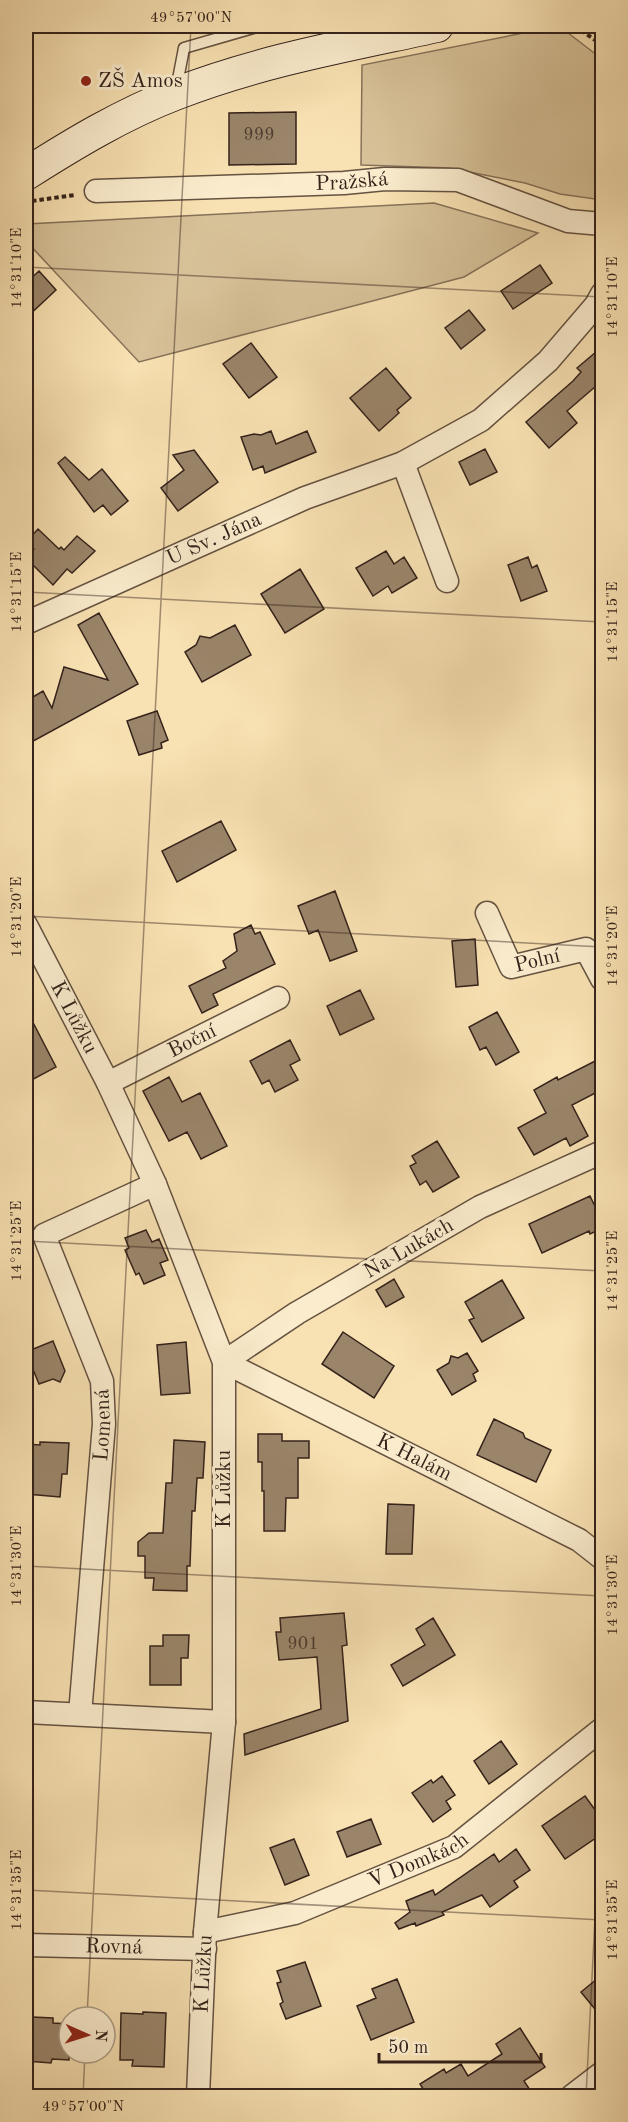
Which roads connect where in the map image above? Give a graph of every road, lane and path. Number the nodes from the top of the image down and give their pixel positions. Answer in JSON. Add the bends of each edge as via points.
{"nodes":[{"id":1,"x":260,"y":26,"type":"edge"},
{"id":2,"x":437,"y":26,"type":"edge"},
{"id":3,"x":575,"y":26,"type":"edge"},
{"id":4,"x":603,"y":45,"type":"edge"},
{"id":5,"x":176,"y":93,"type":"junction"},
{"id":6,"x":26,"y":174,"type":"edge"},
{"id":7,"x":96,"y":191,"type":"joint"},
{"id":8,"x":26,"y":202,"type":"edge"},
{"id":9,"x":603,"y":224,"type":"edge"},
{"id":10,"x":603,"y":294,"type":"edge"},
{"id":11,"x":403,"y":463,"type":"junction"},
{"id":12,"x":447,"y":581,"type":"dead end"},
{"id":13,"x":26,"y":623,"type":"edge"},
{"id":14,"x":487,"y":913,"type":"dead end"},
{"id":15,"x":26,"y":925,"type":"edge"},
{"id":16,"x":603,"y":979,"type":"edge"},
{"id":17,"x":278,"y":999,"type":"dead end"},
{"id":18,"x":108,"y":1083,"type":"junction"},
{"id":19,"x":603,"y":1152,"type":"edge"},
{"id":20,"x":155,"y":1184,"type":"junction"},
{"id":21,"x":224,"y":1362,"type":"junction"},
{"id":22,"x":603,"y":1558,"type":"edge"},
{"id":23,"x":26,"y":1712,"type":"edge"},
{"id":24,"x":80,"y":1713,"type":"junction"},
{"id":25,"x":224,"y":1722,"type":"junction"},
{"id":26,"x":603,"y":1729,"type":"edge"},
{"id":27,"x":205,"y":1940,"type":"junction"},
{"id":28,"x":26,"y":1945,"type":"edge"},
{"id":29,"x":603,"y":2073,"type":"edge"},
{"id":30,"x":198,"y":2097,"type":"edge"},
{"id":31,"x":572,"y":2097,"type":"edge"}],
"edges":[{"from":1,"to":5,"type":"lane","via":[[184,48]]},
{"from":2,"to":5,"type":"main road","via":[[264,66]]},
{"from":3,"to":4,"type":"path"},
{"from":5,"to":6,"type":"main road","via":[[112,123]]},
{"from":7,"to":8,"type":"path"},
{"from":7,"to":9,"type":"street","name":"Pražská","via":[[385,179],[458,180],[568,220]]},
{"from":10,"to":11,"type":"street","name":"U Sv. Jána","via":[[548,361],[481,420]]},
{"from":11,"to":12,"type":"street"},
{"from":11,"to":13,"type":"street","name":"U Sv. Jána","via":[[305,498]]},
{"from":14,"to":16,"type":"street","name":"Polní","via":[[511,967],[586,949]]},
{"from":15,"to":18,"type":"street","name":"K Lůžku"},
{"from":17,"to":18,"type":"street","name":"Boční"},
{"from":18,"to":20,"type":"street","name":"K Lůžku"},
{"from":19,"to":21,"type":"street","name":"Na Lukách","via":[[480,1207],[297,1313]]},
{"from":20,"to":21,"type":"street","name":"K Lůžku"},
{"from":20,"to":24,"type":"street","name":"Lomená","via":[[44,1235],[102,1381],[104,1424]]},
{"from":21,"to":22,"type":"street","name":"K Halám","via":[[579,1540]]},
{"from":21,"to":25,"type":"street","name":"K Lůžku"},
{"from":23,"to":24,"type":"street"},
{"from":24,"to":25,"type":"street"},
{"from":25,"to":27,"type":"street","name":"K Lůžku"},
{"from":26,"to":27,"type":"street","name":"V Domkách","via":[[454,1847],[295,1913]]},
{"from":27,"to":28,"type":"street","name":"Rovná"},
{"from":27,"to":30,"type":"street","name":"K Lůžku"},
{"from":29,"to":31,"type":"street"}]}
